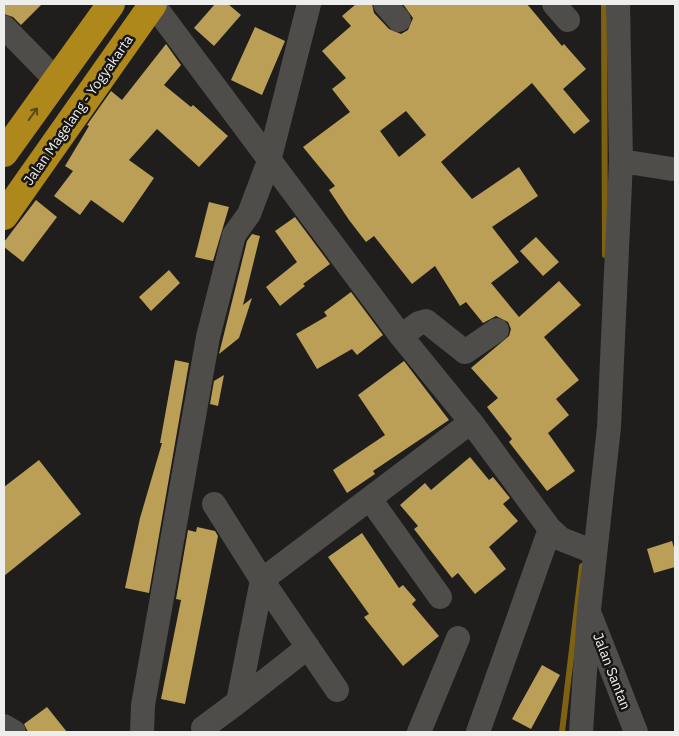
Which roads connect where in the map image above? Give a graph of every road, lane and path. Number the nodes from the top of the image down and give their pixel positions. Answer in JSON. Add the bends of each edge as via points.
{"nodes":[{"id":1,"x":111,"y":4,"type":"edge"},
{"id":2,"x":153,"y":4,"type":"edge"},
{"id":3,"x":309,"y":4,"type":"edge"},
{"id":4,"x":618,"y":4,"type":"edge"},
{"id":5,"x":4,"y":27,"type":"edge"},
{"id":6,"x":57,"y":81,"type":"junction"},
{"id":7,"x":4,"y":153,"type":"edge"},
{"id":8,"x":621,"y":161,"type":"junction"},
{"id":9,"x":270,"y":162,"type":"junction"},
{"id":10,"x":674,"y":170,"type":"edge"},
{"id":11,"x":5,"y":212,"type":"edge"},
{"id":12,"x":497,"y":330,"type":"dead end"},
{"id":13,"x":401,"y":336,"type":"junction"},
{"id":14,"x":471,"y":422,"type":"junction"},
{"id":15,"x":370,"y":499,"type":"junction"},
{"id":16,"x":214,"y":504,"type":"dead end"},
{"id":17,"x":556,"y":534,"type":"junction"},
{"id":18,"x":590,"y":551,"type":"junction"},
{"id":19,"x":262,"y":580,"type":"junction"},
{"id":20,"x":440,"y":597,"type":"dead end"},
{"id":21,"x":589,"y":610,"type":"junction"},
{"id":22,"x":458,"y":638,"type":"dead end"},
{"id":23,"x":308,"y":647,"type":"junction"},
{"id":24,"x":337,"y":690,"type":"dead end"},
{"id":25,"x":238,"y":702,"type":"junction"},
{"id":26,"x":4,"y":726,"type":"edge"},
{"id":27,"x":203,"y":728,"type":"dead end"},
{"id":28,"x":14,"y":732,"type":"edge"},
{"id":29,"x":142,"y":732,"type":"edge"},
{"id":30,"x":419,"y":732,"type":"edge"},
{"id":31,"x":478,"y":732,"type":"edge"},
{"id":32,"x":581,"y":732,"type":"edge"},
{"id":33,"x":636,"y":732,"type":"edge"}],
"edges":[{"from":1,"to":6,"type":"highway"},
{"from":2,"to":9,"type":"street"},
{"from":2,"to":11,"type":"highway","name":"Jalan Magelang - Yogyakarta"},
{"from":3,"to":9,"type":"street"},
{"from":4,"to":8,"type":"street"},
{"from":5,"to":6,"type":"street"},
{"from":7,"to":6,"type":"highway","one_way":true},
{"from":8,"to":10,"type":"street"},
{"from":8,"to":18,"type":"street","via":[[609,427]]},
{"from":9,"to":13,"type":"street"},
{"from":9,"to":29,"type":"street","via":[[249,214],[234,234],[208,337],[145,695]]},
{"from":12,"to":13,"type":"street","via":[[466,352],[426,321]]},
{"from":13,"to":14,"type":"street"},
{"from":14,"to":15,"type":"street"},
{"from":14,"to":17,"type":"street"},
{"from":15,"to":19,"type":"street"},
{"from":15,"to":20,"type":"street"},
{"from":16,"to":19,"type":"street"},
{"from":17,"to":18,"type":"street"},
{"from":17,"to":31,"type":"street"},
{"from":18,"to":21,"type":"street"},
{"from":19,"to":23,"type":"street"},
{"from":19,"to":25,"type":"street"},
{"from":21,"to":32,"type":"street"},
{"from":21,"to":33,"type":"street","name":"Jalan Santan"},
{"from":22,"to":30,"type":"street"},
{"from":23,"to":24,"type":"street"},
{"from":23,"to":25,"type":"street"},
{"from":25,"to":27,"type":"street"},
{"from":26,"to":28,"type":"street"}]}
